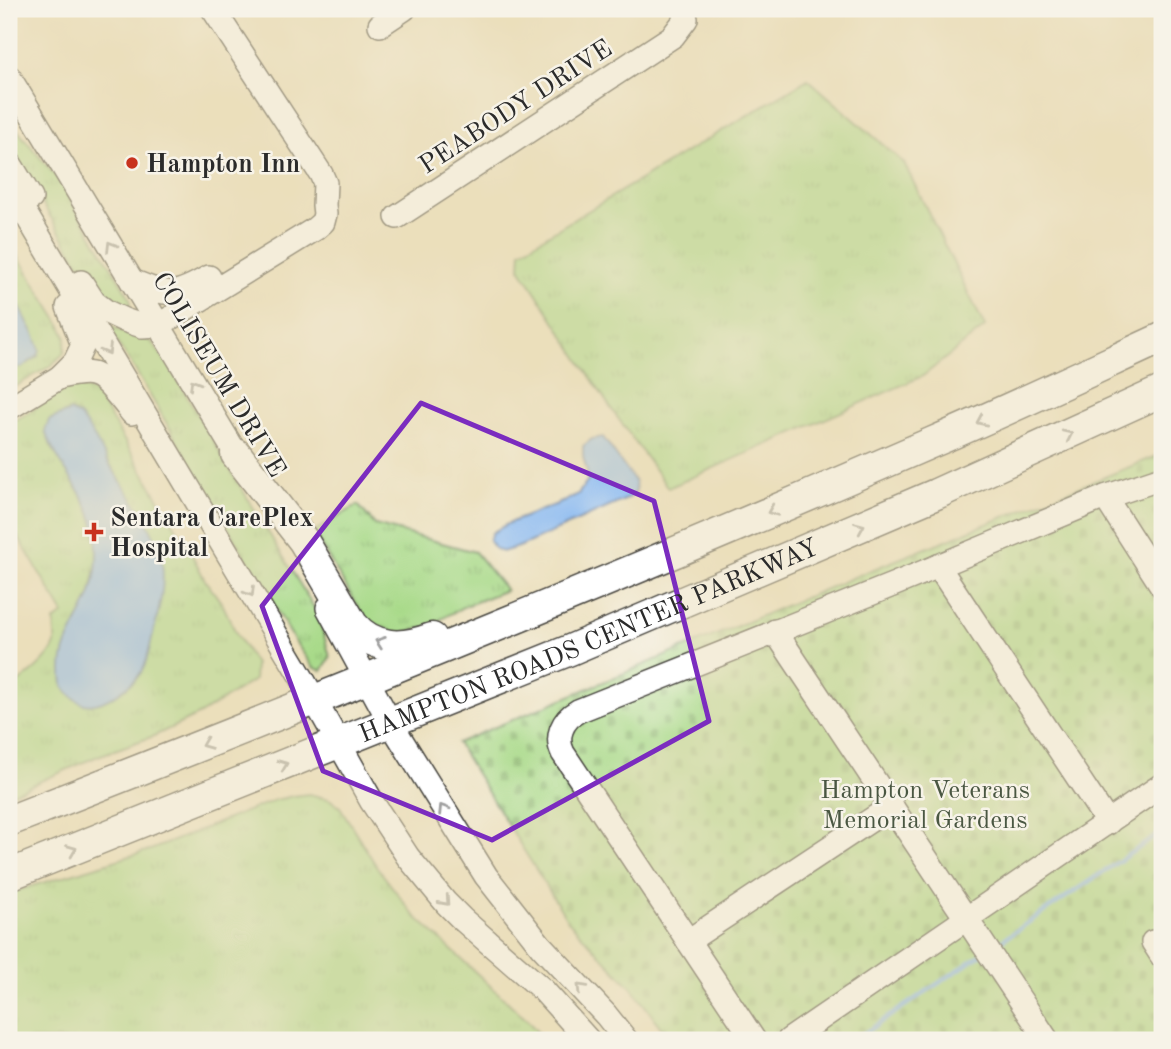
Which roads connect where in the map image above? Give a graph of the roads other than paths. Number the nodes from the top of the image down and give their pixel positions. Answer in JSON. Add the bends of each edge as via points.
{"nodes":[{"id":1,"x":213,"y":9,"type":"edge"},
{"id":2,"x":404,"y":9,"type":"edge"},
{"id":3,"x":684,"y":9,"type":"edge"},
{"id":4,"x":380,"y":25,"type":"dead end"},
{"id":5,"x":9,"y":77,"type":"edge"},
{"id":6,"x":9,"y":162,"type":"edge"},
{"id":7,"x":12,"y":192,"type":"edge"},
{"id":8,"x":324,"y":205,"type":"junction"},
{"id":9,"x":397,"y":217,"type":"dead end"},
{"id":10,"x":132,"y":281,"type":"junction"},
{"id":11,"x":159,"y":325,"type":"junction"},
{"id":12,"x":1162,"y":337,"type":"edge"},
{"id":13,"x":60,"y":377,"type":"junction"},
{"id":14,"x":1161,"y":392,"type":"edge"},
{"id":15,"x":9,"y":408,"type":"edge"},
{"id":16,"x":236,"y":454,"type":"junction"},
{"id":17,"x":178,"y":470,"type":"junction"},
{"id":18,"x":1162,"y":478,"type":"edge"},
{"id":19,"x":1105,"y":496,"type":"junction"},
{"id":20,"x":676,"y":552,"type":"junction"},
{"id":21,"x":938,"y":566,"type":"junction"},
{"id":22,"x":1162,"y":586,"type":"edge"},
{"id":23,"x":775,"y":631,"type":"junction"},
{"id":24,"x":366,"y":679,"type":"junction"},
{"id":25,"x":315,"y":700,"type":"junction"},
{"id":26,"x":390,"y":722,"type":"junction"},
{"id":27,"x":339,"y":743,"type":"junction"},
{"id":28,"x":1162,"y":785,"type":"edge"},
{"id":29,"x":892,"y":806,"type":"junction"},
{"id":30,"x":9,"y":821,"type":"edge"},
{"id":31,"x":1108,"y":823,"type":"junction"},
{"id":32,"x":9,"y":875,"type":"edge"},
{"id":33,"x":973,"y":927,"type":"junction"},
{"id":34,"x":688,"y":941,"type":"junction"},
{"id":35,"x":588,"y":1040,"type":"edge"},
{"id":36,"x":626,"y":1040,"type":"edge"},
{"id":37,"x":754,"y":1040,"type":"edge"},
{"id":38,"x":789,"y":1040,"type":"edge"},
{"id":39,"x":1047,"y":1040,"type":"edge"}],
"edges":[{"from":1,"to":8,"type":"street","via":[[321,174]]},
{"from":2,"to":4,"type":"street"},
{"from":3,"to":9,"type":"street","name":"PEABODY DRIVE","via":[[686,19],[673,36]]},
{"from":10,"to":5,"type":"street","name":"COLISEUM DRIVE","one_way":true},
{"from":6,"to":11,"type":"street","via":[[94,302],[124,320]]},
{"from":7,"to":13,"type":"street","via":[[83,345]]},
{"from":7,"to":17,"type":"street","one_way":true},
{"from":8,"to":10,"type":"street","via":[[178,293],[159,292]]},
{"from":8,"to":11,"type":"street","via":[[323,222],[315,229]]},
{"from":10,"to":11,"type":"street","name":"COLISEUM DRIVE"},
{"from":16,"to":11,"type":"street","name":"COLISEUM DRIVE","one_way":true},
{"from":12,"to":20,"type":"main road","name":"HAMPTON ROADS CENTER PARKWAY","one_way":true},
{"from":13,"to":15,"type":"street"},
{"from":13,"to":17,"type":"street","via":[[95,375],[116,393]]},
{"from":26,"to":14,"type":"main road","name":"HAMPTON ROADS CENTER PARKWAY","one_way":true,"via":[[769,566]]},
{"from":20,"to":16,"type":"main road","one_way":true,"via":[[416,644],[384,645],[365,637],[353,625],[303,540]]},
{"from":16,"to":24,"type":"street","name":"COLISEUM DRIVE"},
{"from":17,"to":25,"type":"street","one_way":true},
{"from":18,"to":19,"type":"street"},
{"from":19,"to":21,"type":"street"},
{"from":19,"to":22,"type":"street"},
{"from":20,"to":24,"type":"main road","name":"HAMPTON ROADS CENTER PARKWAY"},
{"from":21,"to":23,"type":"street"},
{"from":21,"to":31,"type":"street"},
{"from":23,"to":29,"type":"street"},
{"from":23,"to":34,"type":"street","via":[[578,711],[564,722],[559,737],[563,753]]},
{"from":24,"to":25,"type":"main road","name":"HAMPTON ROADS CENTER PARKWAY"},
{"from":24,"to":26,"type":"street","name":"COLISEUM DRIVE"},
{"from":25,"to":27,"type":"street"},
{"from":25,"to":30,"type":"main road","name":"HAMPTON ROADS CENTER PARKWAY","one_way":true},
{"from":26,"to":27,"type":"main road","name":"HAMPTON ROADS CENTER PARKWAY"},
{"from":36,"to":26,"type":"street","name":"COLISEUM DRIVE","one_way":true,"via":[[503,900]]},
{"from":32,"to":27,"type":"main road","name":"HAMPTON ROADS CENTER PARKWAY","one_way":true},
{"from":27,"to":35,"type":"street","one_way":true,"via":[[382,818],[426,880],[462,919],[543,990]]},
{"from":28,"to":31,"type":"street"},
{"from":29,"to":33,"type":"street"},
{"from":29,"to":34,"type":"street"},
{"from":31,"to":33,"type":"street"},
{"from":33,"to":38,"type":"street"},
{"from":33,"to":39,"type":"street"},
{"from":34,"to":37,"type":"street"}]}
